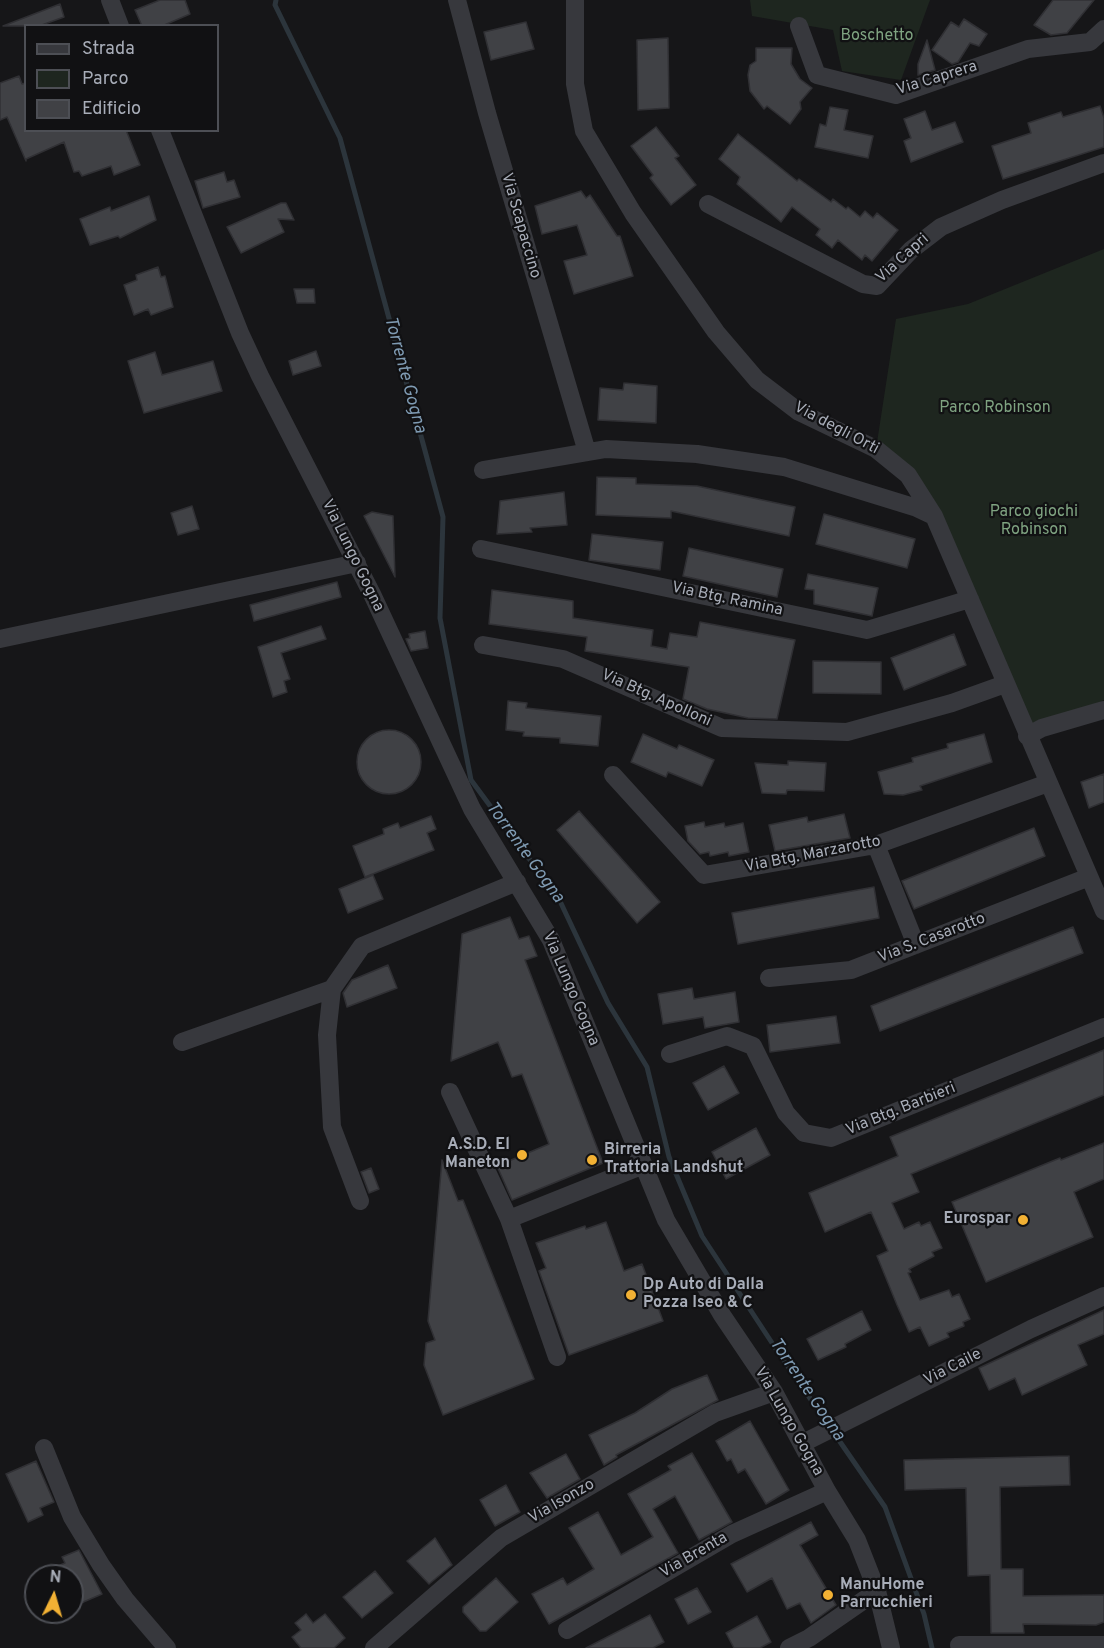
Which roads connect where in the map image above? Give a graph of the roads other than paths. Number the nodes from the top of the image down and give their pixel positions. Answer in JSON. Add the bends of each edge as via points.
{"nodes":[{"id":1,"x":110,"y":0,"type":"edge"},
{"id":2,"x":457,"y":0,"type":"edge"},
{"id":3,"x":575,"y":0,"type":"edge"},
{"id":4,"x":119,"y":24,"type":"edge"},
{"id":5,"x":799,"y":26,"type":"dead end"},
{"id":6,"x":1104,"y":29,"type":"edge"},
{"id":7,"x":161,"y":132,"type":"edge"},
{"id":8,"x":1104,"y":163,"type":"edge"},
{"id":9,"x":708,"y":204,"type":"dead end"},
{"id":10,"x":587,"y":452,"type":"junction"},
{"id":11,"x":483,"y":470,"type":"dead end"},
{"id":12,"x":934,"y":516,"type":"junction"},
{"id":13,"x":481,"y":549,"type":"dead end"},
{"id":14,"x":357,"y":563,"type":"junction"},
{"id":15,"x":970,"y":598,"type":"junction"},
{"id":16,"x":0,"y":639,"type":"edge"},
{"id":17,"x":483,"y":645,"type":"dead end"},
{"id":18,"x":1005,"y":684,"type":"junction"},
{"id":19,"x":1104,"y":710,"type":"edge"},
{"id":20,"x":1027,"y":736,"type":"junction"},
{"id":21,"x":613,"y":775,"type":"dead end"},
{"id":22,"x":1048,"y":783,"type":"junction"},
{"id":23,"x":876,"y":845,"type":"junction"},
{"id":24,"x":1089,"y":877,"type":"junction"},
{"id":25,"x":517,"y":882,"type":"junction"},
{"id":26,"x":1104,"y":911,"type":"edge"},
{"id":27,"x":916,"y":945,"type":"junction"},
{"id":28,"x":769,"y":978,"type":"dead end"},
{"id":29,"x":332,"y":989,"type":"junction"},
{"id":30,"x":1104,"y":1027,"type":"edge"},
{"id":31,"x":182,"y":1042,"type":"dead end"},
{"id":32,"x":670,"y":1054,"type":"dead end"},
{"id":33,"x":450,"y":1092,"type":"dead end"},
{"id":34,"x":644,"y":1165,"type":"junction"},
{"id":35,"x":360,"y":1201,"type":"dead end"},
{"id":36,"x":509,"y":1219,"type":"junction"},
{"id":37,"x":1104,"y":1296,"type":"edge"},
{"id":38,"x":557,"y":1357,"type":"dead end"},
{"id":39,"x":774,"y":1392,"type":"junction"},
{"id":40,"x":809,"y":1440,"type":"junction"},
{"id":41,"x":44,"y":1448,"type":"dead end"},
{"id":42,"x":827,"y":1491,"type":"junction"},
{"id":43,"x":877,"y":1591,"type":"junction"},
{"id":44,"x":567,"y":1630,"type":"dead end"},
{"id":45,"x":959,"y":1645,"type":"dead end"},
{"id":46,"x":1098,"y":1646,"type":"edge"},
{"id":47,"x":167,"y":1648,"type":"edge"},
{"id":48,"x":374,"y":1648,"type":"edge"},
{"id":49,"x":789,"y":1648,"type":"edge"},
{"id":50,"x":891,"y":1648,"type":"edge"}],
"edges":[{"from":1,"to":4,"type":"street"},
{"from":2,"to":10,"type":"street","name":"Via Scapaccino"},
{"from":3,"to":12,"type":"street","name":"Via degli Orti","via":[[575,84],[584,131],[640,222],[716,332],[757,380],[799,412],[876,448],[908,474]]},
{"from":5,"to":6,"type":"street","name":"Via Caprera","via":[[817,75],[896,95],[1028,49],[1090,42]]},
{"from":7,"to":14,"type":"street","name":"Via Lungo Gogna","via":[[240,333]]},
{"from":8,"to":9,"type":"street","name":"Via Capri","via":[[941,227],[877,286],[863,284]]},
{"from":10,"to":11,"type":"street"},
{"from":10,"to":12,"type":"street","via":[[606,449],[697,454],[784,467]]},
{"from":12,"to":15,"type":"street","name":"Via degli Orti"},
{"from":13,"to":15,"type":"street","name":"Via Btg. Ramina","via":[[867,630]]},
{"from":14,"to":16,"type":"street"},
{"from":14,"to":25,"type":"street","name":"Via Lungo Gogna","via":[[472,809]]},
{"from":15,"to":18,"type":"street","name":"Via degli Orti"},
{"from":17,"to":18,"type":"street","name":"Via Btg. Apolloni","via":[[563,659],[722,728],[848,732]]},
{"from":18,"to":20,"type":"street","name":"Via degli Orti"},
{"from":19,"to":20,"type":"street"},
{"from":20,"to":22,"type":"street","name":"Via degli Orti"},
{"from":21,"to":23,"type":"street","name":"Via Btg. Marzarotto","via":[[704,875]]},
{"from":22,"to":23,"type":"street","name":"Via Btg. Marzarotto"},
{"from":22,"to":24,"type":"street","name":"Via degli Orti"},
{"from":23,"to":27,"type":"street"},
{"from":24,"to":26,"type":"street","name":"Via degli Orti"},
{"from":24,"to":27,"type":"street","name":"Via S. Casarotto"},
{"from":25,"to":29,"type":"street","via":[[362,946]]},
{"from":25,"to":34,"type":"street","name":"Via Lungo Gogna","via":[[551,940]]},
{"from":27,"to":28,"type":"street","name":"Via S. Casarotto","via":[[851,970]]},
{"from":29,"to":31,"type":"street"},
{"from":29,"to":35,"type":"street","via":[[327,1035],[332,1127]]},
{"from":30,"to":32,"type":"street","name":"Via Btg. Barbieri","via":[[831,1138],[804,1133],[786,1113],[753,1046],[726,1036]]},
{"from":33,"to":36,"type":"street"},
{"from":34,"to":36,"type":"street"},
{"from":34,"to":39,"type":"street","name":"Via Lungo Gogna","via":[[666,1221]]},
{"from":36,"to":38,"type":"street"},
{"from":37,"to":40,"type":"street","name":"Via Caile"},
{"from":39,"to":40,"type":"street","name":"Via Lungo Gogna"},
{"from":39,"to":48,"type":"street","name":"Via Isonzo","via":[[715,1413],[501,1538]]},
{"from":40,"to":42,"type":"street","name":"Via Lungo Gogna"},
{"from":41,"to":47,"type":"street","via":[[72,1517],[101,1565]]},
{"from":42,"to":43,"type":"street","name":"Via Lungo Gogna","via":[[858,1540]]},
{"from":42,"to":44,"type":"street","name":"Via Brenta","via":[[732,1534]]},
{"from":43,"to":49,"type":"street"},
{"from":43,"to":50,"type":"street","name":"Via Lungo Gogna"},
{"from":45,"to":46,"type":"street"}]}
